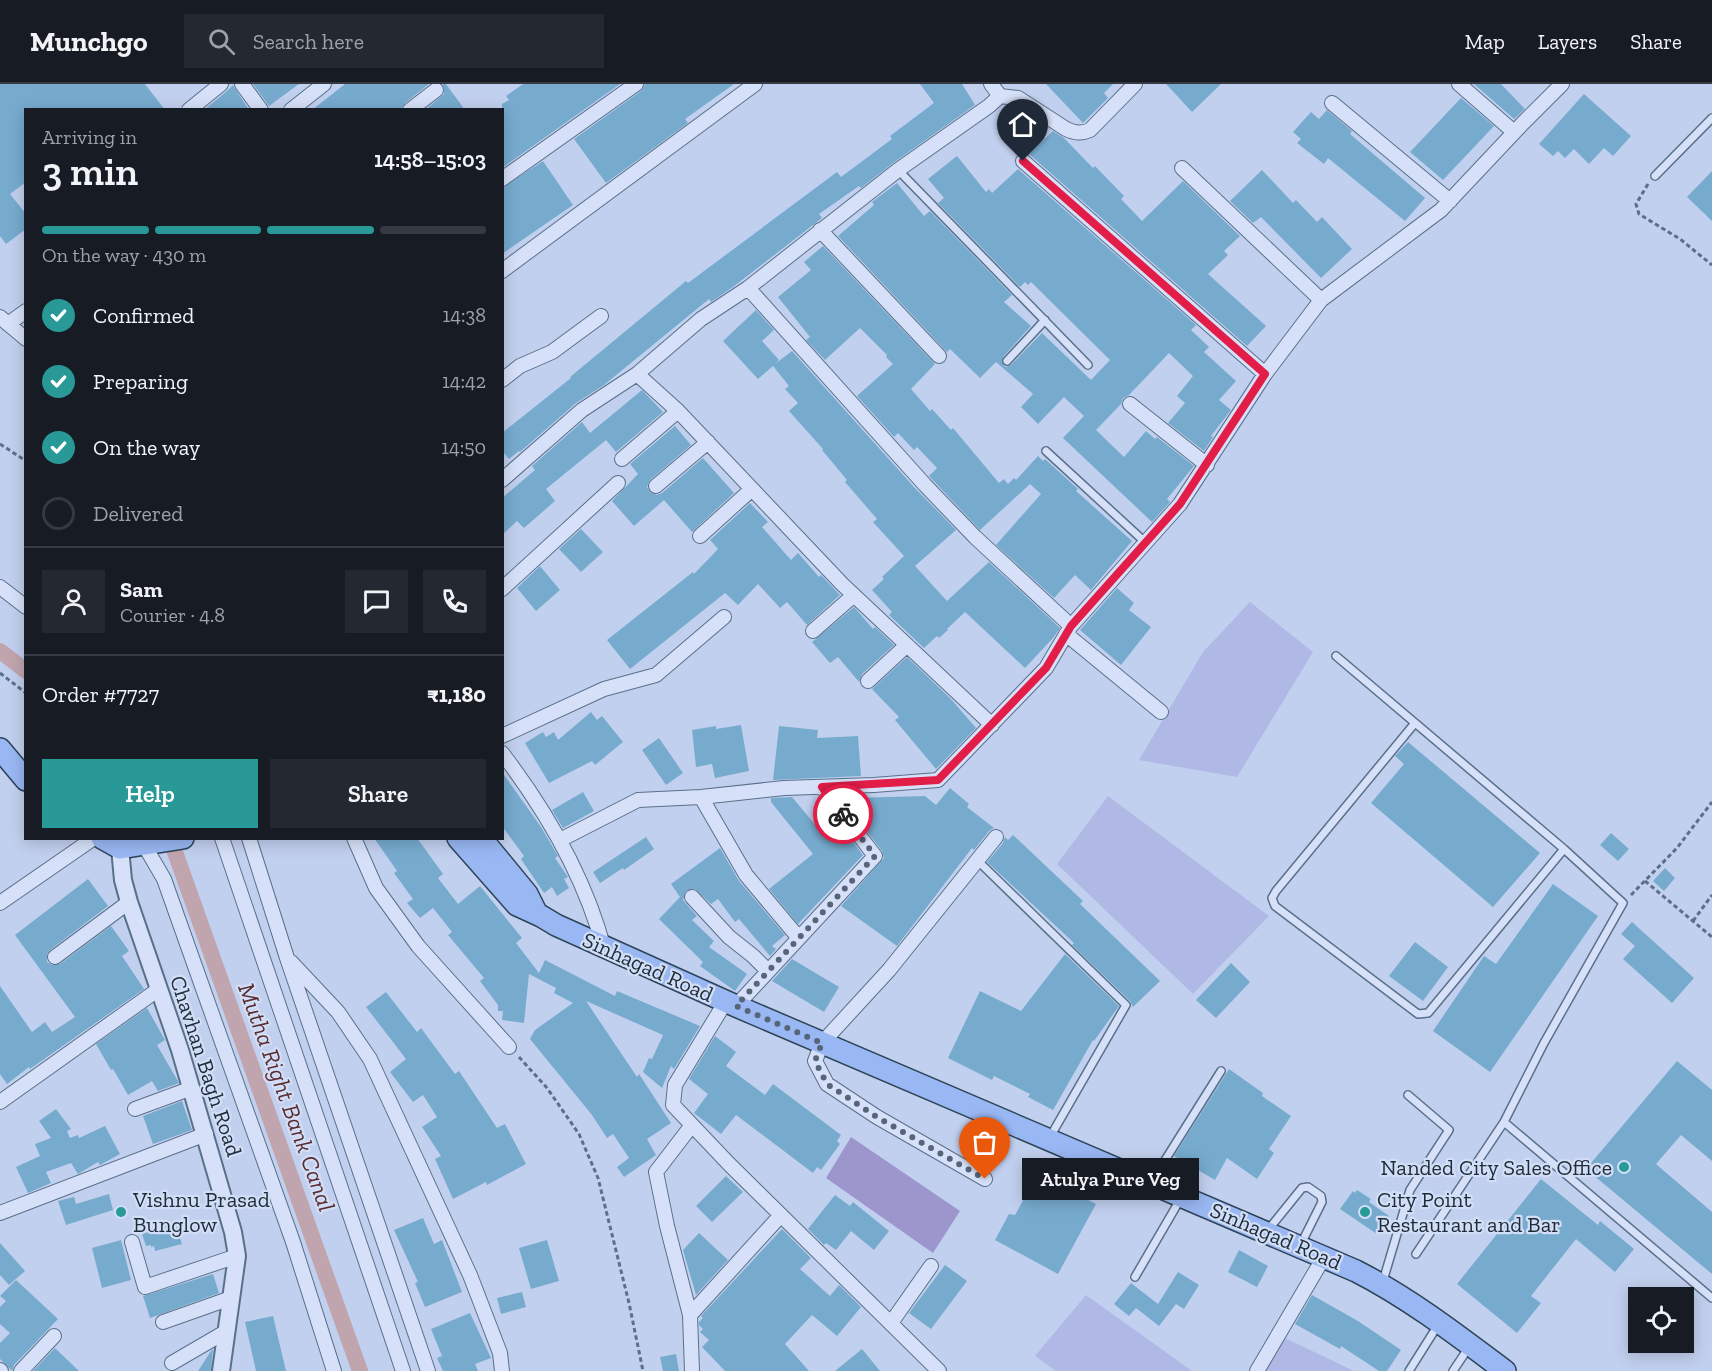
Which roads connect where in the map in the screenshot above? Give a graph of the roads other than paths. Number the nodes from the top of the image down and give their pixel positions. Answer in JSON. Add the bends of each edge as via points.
{"nodes":[{"id":1,"x":221,"y":84,"type":"edge"},
{"id":2,"x":242,"y":84,"type":"edge"},
{"id":3,"x":324,"y":84,"type":"edge"},
{"id":4,"x":636,"y":84,"type":"edge"},
{"id":5,"x":755,"y":84,"type":"edge"},
{"id":6,"x":991,"y":84,"type":"edge"},
{"id":7,"x":1135,"y":84,"type":"edge"},
{"id":8,"x":1459,"y":84,"type":"edge"},
{"id":9,"x":1562,"y":84,"type":"edge"},
{"id":10,"x":436,"y":90,"type":"dead end"},
{"id":11,"x":1000,"y":96,"type":"junction"},
{"id":12,"x":1332,"y":103,"type":"dead end"},
{"id":13,"x":191,"y":108,"type":"edge"},
{"id":14,"x":260,"y":108,"type":"edge"},
{"id":15,"x":294,"y":108,"type":"edge"},
{"id":16,"x":413,"y":108,"type":"edge"},
{"id":17,"x":1712,"y":118,"type":"edge"},
{"id":18,"x":1515,"y":132,"type":"junction"},
{"id":19,"x":1023,"y":161,"type":"dead end"},
{"id":20,"x":1182,"y":168,"type":"dead end"},
{"id":21,"x":898,"y":170,"type":"junction"},
{"id":22,"x":1655,"y":176,"type":"road end"},
{"id":23,"x":504,"y":178,"type":"edge"},
{"id":24,"x":1450,"y":201,"type":"junction"},
{"id":25,"x":820,"y":230,"type":"junction"},
{"id":26,"x":504,"y":270,"type":"edge"},
{"id":27,"x":748,"y":288,"type":"junction"},
{"id":28,"x":1321,"y":300,"type":"junction"},
{"id":29,"x":24,"y":312,"type":"edge"},
{"id":30,"x":601,"y":316,"type":"dead end"},
{"id":31,"x":1045,"y":320,"type":"junction"},
{"id":32,"x":4,"y":321,"type":"edge"},
{"id":33,"x":24,"y":337,"type":"edge"},
{"id":34,"x":939,"y":356,"type":"dead end"},
{"id":35,"x":1007,"y":361,"type":"dead end"},
{"id":36,"x":1088,"y":365,"type":"dead end"},
{"id":37,"x":637,"y":374,"type":"junction"},
{"id":38,"x":1265,"y":374,"type":"junction"},
{"id":39,"x":504,"y":378,"type":"edge"},
{"id":40,"x":1130,"y":404,"type":"dead end"},
{"id":41,"x":678,"y":411,"type":"junction"},
{"id":42,"x":708,"y":442,"type":"junction"},
{"id":43,"x":1046,"y":452,"type":"dead end"},
{"id":44,"x":622,"y":459,"type":"dead end"},
{"id":45,"x":1207,"y":465,"type":"junction"},
{"id":46,"x":504,"y":478,"type":"edge"},
{"id":47,"x":618,"y":483,"type":"dead end"},
{"id":48,"x":656,"y":486,"type":"dead end"},
{"id":49,"x":752,"y":489,"type":"junction"},
{"id":50,"x":700,"y":536,"type":"dead end"},
{"id":51,"x":1146,"y":543,"type":"junction"},
{"id":52,"x":0,"y":587,"type":"edge"},
{"id":53,"x":504,"y":588,"type":"edge"},
{"id":54,"x":854,"y":595,"type":"junction"},
{"id":55,"x":24,"y":605,"type":"edge"},
{"id":56,"x":724,"y":617,"type":"dead end"},
{"id":57,"x":1069,"y":630,"type":"junction"},
{"id":58,"x":813,"y":631,"type":"dead end"},
{"id":59,"x":907,"y":645,"type":"junction"},
{"id":60,"x":1336,"y":656,"type":"dead end"},
{"id":61,"x":868,"y":681,"type":"dead end"},
{"id":62,"x":1161,"y":712,"type":"dead end"},
{"id":63,"x":1415,"y":723,"type":"junction"},
{"id":64,"x":992,"y":724,"type":"junction"},
{"id":65,"x":504,"y":735,"type":"edge"},
{"id":66,"x":0,"y":749,"type":"edge"},
{"id":67,"x":504,"y":756,"type":"edge"},
{"id":68,"x":24,"y":778,"type":"edge"},
{"id":69,"x":822,"y":787,"type":"junction"},
{"id":70,"x":701,"y":797,"type":"junction"},
{"id":71,"x":996,"y":837,"type":"dead end"},
{"id":72,"x":91,"y":840,"type":"edge"},
{"id":73,"x":163,"y":840,"type":"edge"},
{"id":74,"x":223,"y":840,"type":"edge"},
{"id":75,"x":250,"y":840,"type":"edge"},
{"id":76,"x":355,"y":840,"type":"edge"},
{"id":77,"x":460,"y":840,"type":"edge"},
{"id":78,"x":483,"y":840,"type":"edge"},
{"id":79,"x":560,"y":840,"type":"junction"},
{"id":80,"x":143,"y":842,"type":"edge"},
{"id":81,"x":111,"y":843,"type":"edge"},
{"id":82,"x":1564,"y":849,"type":"junction"},
{"id":83,"x":977,"y":860,"type":"junction"},
{"id":84,"x":692,"y":897,"type":"dead end"},
{"id":85,"x":129,"y":902,"type":"junction"},
{"id":86,"x":0,"y":903,"type":"edge"},
{"id":87,"x":537,"y":914,"type":"junction"},
{"id":88,"x":798,"y":937,"type":"junction"},
{"id":89,"x":604,"y":949,"type":"junction"},
{"id":90,"x":55,"y":957,"type":"dead end"},
{"id":91,"x":287,"y":958,"type":"junction"},
{"id":92,"x":768,"y":971,"type":"junction"},
{"id":93,"x":159,"y":989,"type":"junction"},
{"id":94,"x":731,"y":1004,"type":"junction"},
{"id":95,"x":822,"y":1043,"type":"junction"},
{"id":96,"x":509,"y":1047,"type":"road end"},
{"id":97,"x":1221,"y":1071,"type":"dead end"},
{"id":98,"x":192,"y":1088,"type":"junction"},
{"id":99,"x":1408,"y":1095,"type":"dead end"},
{"id":100,"x":0,"y":1102,"type":"edge"},
{"id":101,"x":135,"y":1109,"type":"dead end"},
{"id":102,"x":1504,"y":1122,"type":"junction"},
{"id":103,"x":692,"y":1125,"type":"junction"},
{"id":104,"x":206,"y":1134,"type":"junction"},
{"id":105,"x":1049,"y":1139,"type":"junction"},
{"id":106,"x":985,"y":1179,"type":"dead end"},
{"id":107,"x":1151,"y":1183,"type":"junction"},
{"id":108,"x":1182,"y":1196,"type":"junction"},
{"id":109,"x":0,"y":1213,"type":"edge"},
{"id":110,"x":781,"y":1215,"type":"junction"},
{"id":111,"x":1267,"y":1232,"type":"junction"},
{"id":112,"x":132,"y":1242,"type":"dead end"},
{"id":113,"x":1300,"y":1246,"type":"junction"},
{"id":114,"x":1416,"y":1254,"type":"dead end"},
{"id":115,"x":237,"y":1256,"type":"junction"},
{"id":116,"x":1324,"y":1257,"type":"junction"},
{"id":117,"x":931,"y":1266,"type":"dead end"},
{"id":118,"x":1135,"y":1277,"type":"dead end"},
{"id":119,"x":1382,"y":1284,"type":"junction"},
{"id":120,"x":231,"y":1298,"type":"junction"},
{"id":121,"x":1712,"y":1298,"type":"edge"},
{"id":122,"x":690,"y":1315,"type":"junction"},
{"id":123,"x":164,"y":1322,"type":"dead end"},
{"id":124,"x":1439,"y":1322,"type":"junction"},
{"id":125,"x":891,"y":1323,"type":"junction"},
{"id":126,"x":227,"y":1331,"type":"junction"},
{"id":127,"x":54,"y":1336,"type":"dead end"},
{"id":128,"x":1470,"y":1345,"type":"junction"},
{"id":129,"x":172,"y":1363,"type":"dead end"},
{"id":130,"x":933,"y":1369,"type":"edge"},
{"id":131,"x":21,"y":1371,"type":"edge"},
{"id":132,"x":222,"y":1371,"type":"edge"},
{"id":133,"x":334,"y":1371,"type":"edge"},
{"id":134,"x":403,"y":1371,"type":"edge"},
{"id":135,"x":428,"y":1371,"type":"edge"},
{"id":136,"x":502,"y":1371,"type":"edge"},
{"id":137,"x":692,"y":1371,"type":"edge"},
{"id":138,"x":1257,"y":1371,"type":"edge"},
{"id":139,"x":1408,"y":1371,"type":"edge"},
{"id":140,"x":1453,"y":1371,"type":"edge"},
{"id":141,"x":1505,"y":1371,"type":"edge"}],
"edges":[{"from":1,"to":13,"type":"street"},
{"from":2,"to":14,"type":"street"},
{"from":3,"to":15,"type":"street"},
{"from":4,"to":23,"type":"street"},
{"from":5,"to":26,"type":"street"},
{"from":6,"to":11,"type":"street"},
{"from":7,"to":11,"type":"street","via":[[1083,133],[1066,129],[1017,98]]},
{"from":8,"to":18,"type":"street"},
{"from":9,"to":18,"type":"street"},
{"from":10,"to":16,"type":"street"},
{"from":11,"to":21,"type":"street"},
{"from":12,"to":24,"type":"street"},
{"from":17,"to":22,"type":"lane"},
{"from":18,"to":24,"type":"street"},
{"from":19,"to":38,"type":"street"},
{"from":20,"to":28,"type":"street"},
{"from":21,"to":25,"type":"street"},
{"from":21,"to":31,"type":"lane"},
{"from":24,"to":28,"type":"street"},
{"from":25,"to":27,"type":"street"},
{"from":25,"to":34,"type":"street"},
{"from":27,"to":37,"type":"street","via":[[701,319]]},
{"from":27,"to":57,"type":"street","via":[[925,485]]},
{"from":28,"to":38,"type":"street"},
{"from":29,"to":32,"type":"street"},
{"from":30,"to":39,"type":"street","via":[[552,352],[520,366]]},
{"from":31,"to":35,"type":"lane"},
{"from":31,"to":36,"type":"lane"},
{"from":32,"to":33,"type":"street"},
{"from":37,"to":41,"type":"street"},
{"from":37,"to":46,"type":"street","via":[[582,410]]},
{"from":38,"to":45,"type":"street"},
{"from":40,"to":45,"type":"street"},
{"from":41,"to":42,"type":"street"},
{"from":41,"to":44,"type":"street"},
{"from":42,"to":48,"type":"street"},
{"from":42,"to":49,"type":"street"},
{"from":43,"to":51,"type":"lane"},
{"from":45,"to":51,"type":"street"},
{"from":47,"to":53,"type":"street"},
{"from":49,"to":50,"type":"street"},
{"from":49,"to":54,"type":"street"},
{"from":51,"to":57,"type":"street"},
{"from":52,"to":55,"type":"street"},
{"from":54,"to":58,"type":"street"},
{"from":54,"to":59,"type":"street"},
{"from":56,"to":65,"type":"street","via":[[656,675],[604,689]]},
{"from":57,"to":62,"type":"street"},
{"from":57,"to":64,"type":"street","via":[[1046,668]]},
{"from":59,"to":61,"type":"street"},
{"from":59,"to":64,"type":"street"},
{"from":60,"to":63,"type":"lane"},
{"from":63,"to":82,"type":"lane"},
{"from":63,"to":82,"type":"lane","via":[[1276,891],[1272,898],[1275,906],[1418,1014],[1428,1013]]},
{"from":64,"to":69,"type":"street","via":[[938,780]]},
{"from":66,"to":68,"type":"main road"},
{"from":67,"to":79,"type":"street"},
{"from":69,"to":70,"type":"street"},
{"from":69,"to":88,"type":"street","via":[[875,856]]},
{"from":70,"to":79,"type":"street","via":[[638,800]]},
{"from":70,"to":88,"type":"street","via":[[746,875]]},
{"from":71,"to":83,"type":"street"},
{"from":72,"to":86,"type":"street"},
{"from":73,"to":80,"type":"main road"},
{"from":74,"to":134,"type":"street"},
{"from":75,"to":91,"type":"street"},
{"from":76,"to":96,"type":"street","via":[[376,888],[412,938]]},
{"from":77,"to":87,"type":"main road","name":"Sinhagad Road","via":[[517,905]]},
{"from":78,"to":87,"type":"main road"},
{"from":79,"to":89,"type":"street","via":[[596,917]]},
{"from":80,"to":81,"type":"main road"},
{"from":80,"to":133,"type":"street","via":[[164,879],[293,1242]]},
{"from":81,"to":85,"type":"street","name":"Chavhan Bagh Road"},
{"from":82,"to":102,"type":"lane","via":[[1623,903]]},
{"from":83,"to":95,"type":"street","via":[[889,970]]},
{"from":83,"to":105,"type":"lane","via":[[1126,1005]]},
{"from":84,"to":92,"type":"street"},
{"from":85,"to":90,"type":"street"},
{"from":85,"to":93,"type":"street","name":"Chavhan Bagh Road"},
{"from":87,"to":89,"type":"main road","name":"Sinhagad Road"},
{"from":88,"to":92,"type":"street"},
{"from":89,"to":94,"type":"main road","name":"Sinhagad Road"},
{"from":91,"to":135,"type":"street"},
{"from":91,"to":136,"type":"street","via":[[338,1012],[370,1059],[470,1275],[500,1353]]},
{"from":92,"to":94,"type":"street"},
{"from":93,"to":98,"type":"street","name":"Chavhan Bagh Road"},
{"from":93,"to":100,"type":"street"},
{"from":94,"to":95,"type":"main road","name":"Sinhagad Road"},
{"from":94,"to":103,"type":"street","via":[[675,1085],[673,1106]]},
{"from":95,"to":105,"type":"main road","name":"Sinhagad Road"},
{"from":95,"to":106,"type":"street","via":[[815,1061],[827,1084]]},
{"from":97,"to":107,"type":"lane"},
{"from":98,"to":101,"type":"street"},
{"from":98,"to":104,"type":"street","name":"Chavhan Bagh Road"},
{"from":99,"to":119,"type":"lane","via":[[1449,1130],[1410,1190]]},
{"from":102,"to":114,"type":"lane"},
{"from":102,"to":121,"type":"lane"},
{"from":103,"to":110,"type":"street"},
{"from":103,"to":122,"type":"street","via":[[656,1172]]},
{"from":104,"to":109,"type":"street"},
{"from":104,"to":115,"type":"street","name":"Chavhan Bagh Road"},
{"from":105,"to":107,"type":"main road","name":"Sinhagad Road"},
{"from":107,"to":108,"type":"main road","name":"Sinhagad Road"},
{"from":108,"to":111,"type":"main road","name":"Sinhagad Road"},
{"from":108,"to":118,"type":"lane"},
{"from":110,"to":122,"type":"street"},
{"from":110,"to":125,"type":"street"},
{"from":111,"to":113,"type":"main road","name":"Sinhagad Road"},
{"from":111,"to":113,"type":"lane","via":[[1302,1188],[1308,1187],[1323,1202]]},
{"from":112,"to":115,"type":"street","via":[[145,1287]]},
{"from":113,"to":116,"type":"main road","name":"Sinhagad Road"},
{"from":115,"to":120,"type":"street","name":"Chavhan Bagh Road"},
{"from":116,"to":119,"type":"main road","name":"Sinhagad Road"},
{"from":116,"to":138,"type":"street"},
{"from":117,"to":125,"type":"street"},
{"from":119,"to":124,"type":"main road","name":"Sinhagad Road"},
{"from":120,"to":123,"type":"street"},
{"from":120,"to":126,"type":"street","name":"Chavhan Bagh Road"},
{"from":122,"to":137,"type":"street"},
{"from":124,"to":128,"type":"main road","name":"Sinhagad Road"},
{"from":124,"to":139,"type":"lane"},
{"from":125,"to":130,"type":"street"},
{"from":126,"to":129,"type":"street"},
{"from":126,"to":132,"type":"street","name":"Chavhan Bagh Road"},
{"from":127,"to":131,"type":"street"},
{"from":128,"to":140,"type":"lane"},
{"from":128,"to":141,"type":"main road","name":"Sinhagad Road"}]}
